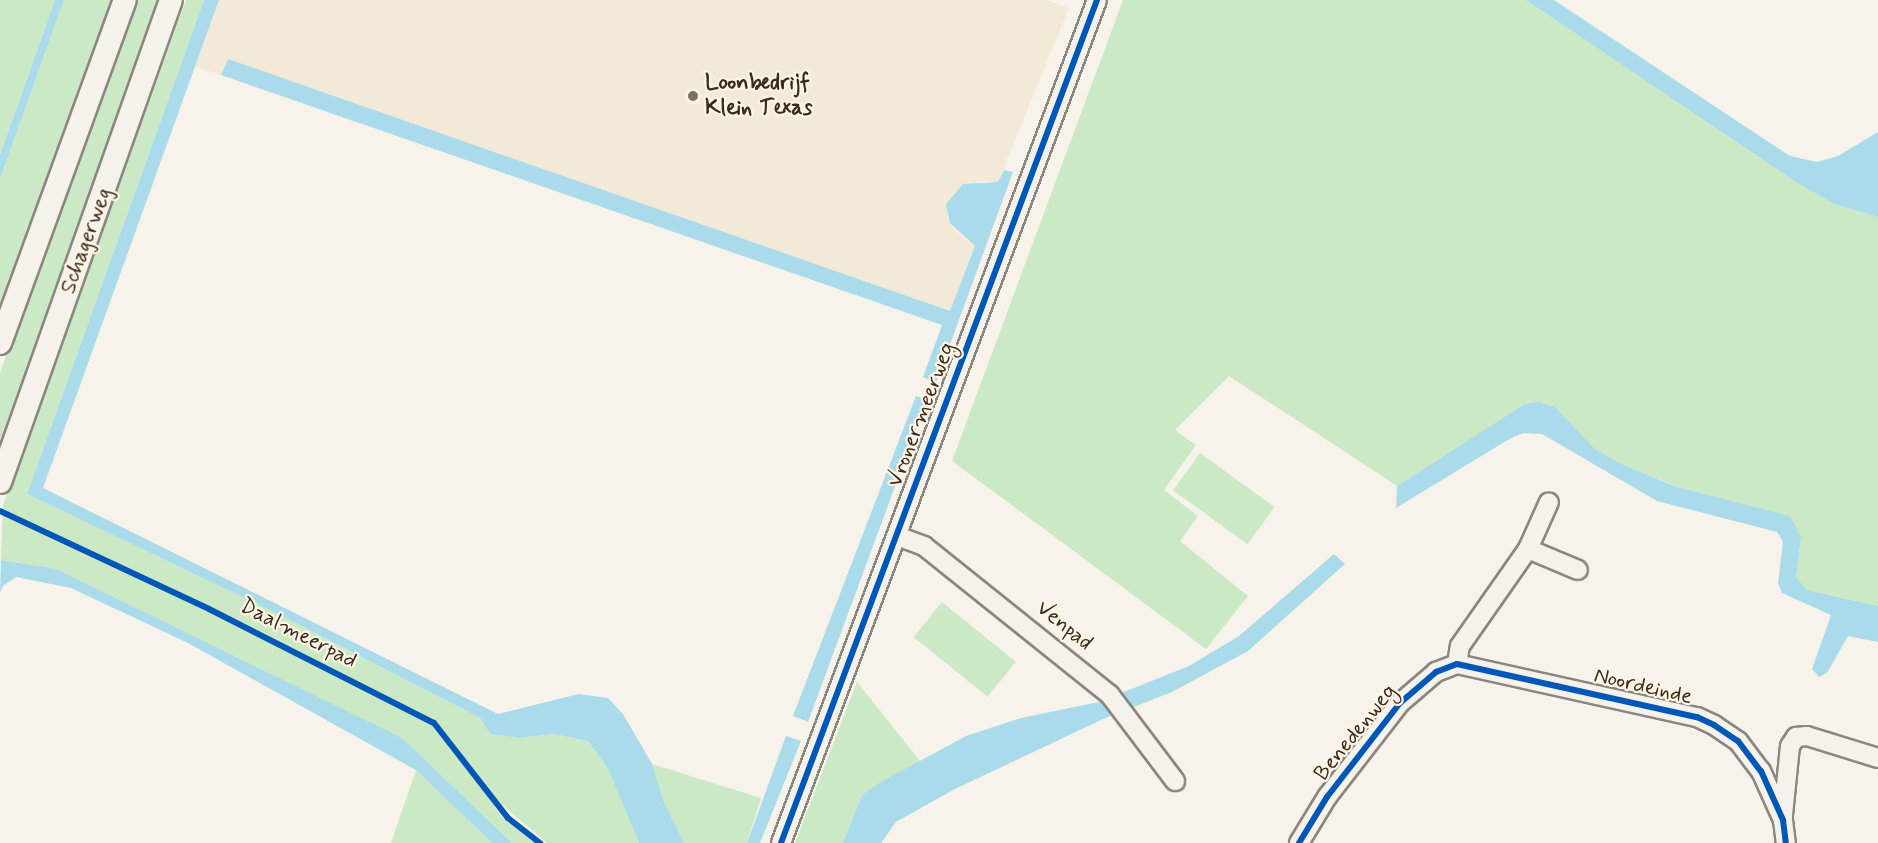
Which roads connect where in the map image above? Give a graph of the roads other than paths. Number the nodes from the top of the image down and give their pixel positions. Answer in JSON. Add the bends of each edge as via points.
{"nodes":[{"id":1,"x":125,"y":0,"type":"edge"},
{"id":2,"x":171,"y":0,"type":"edge"},
{"id":3,"x":1097,"y":0,"type":"edge"},
{"id":4,"x":0,"y":343,"type":"edge"},
{"id":5,"x":0,"y":482,"type":"edge"},
{"id":6,"x":1549,"y":502,"type":"dead end"},
{"id":7,"x":897,"y":536,"type":"junction"},
{"id":8,"x":1528,"y":549,"type":"junction"},
{"id":9,"x":1578,"y":570,"type":"dead end"},
{"id":10,"x":1457,"y":663,"type":"junction"},
{"id":11,"x":1878,"y":758,"type":"edge"},
{"id":12,"x":1175,"y":781,"type":"dead end"},
{"id":13,"x":1783,"y":819,"type":"junction"},
{"id":14,"x":781,"y":843,"type":"edge"},
{"id":15,"x":1299,"y":843,"type":"edge"},
{"id":16,"x":1786,"y":843,"type":"edge"}],
"edges":[{"from":1,"to":4,"type":"main road","name":"Schagerweg"},
{"from":2,"to":5,"type":"main road","name":"Schagerweg"},
{"from":3,"to":7,"type":"street","name":"Vronermeerweg"},
{"from":6,"to":8,"type":"street"},
{"from":7,"to":12,"type":"street","name":"Venpad","via":[[924,546],[1110,695]]},
{"from":7,"to":14,"type":"street","name":"Vronermeerweg"},
{"from":8,"to":9,"type":"street"},
{"from":8,"to":10,"type":"street","via":[[1460,646]]},
{"from":10,"to":13,"type":"street","name":"Noordeinde","via":[[1696,717],[1714,725],[1751,756],[1770,785]]},
{"from":10,"to":15,"type":"street","name":"Benedenweg","via":[[1436,672],[1400,703],[1327,797]]},
{"from":11,"to":13,"type":"street","name":"Noordeinde","via":[[1807,736],[1796,737],[1790,746]]},
{"from":13,"to":16,"type":"street","name":"Noordeinde"}]}
